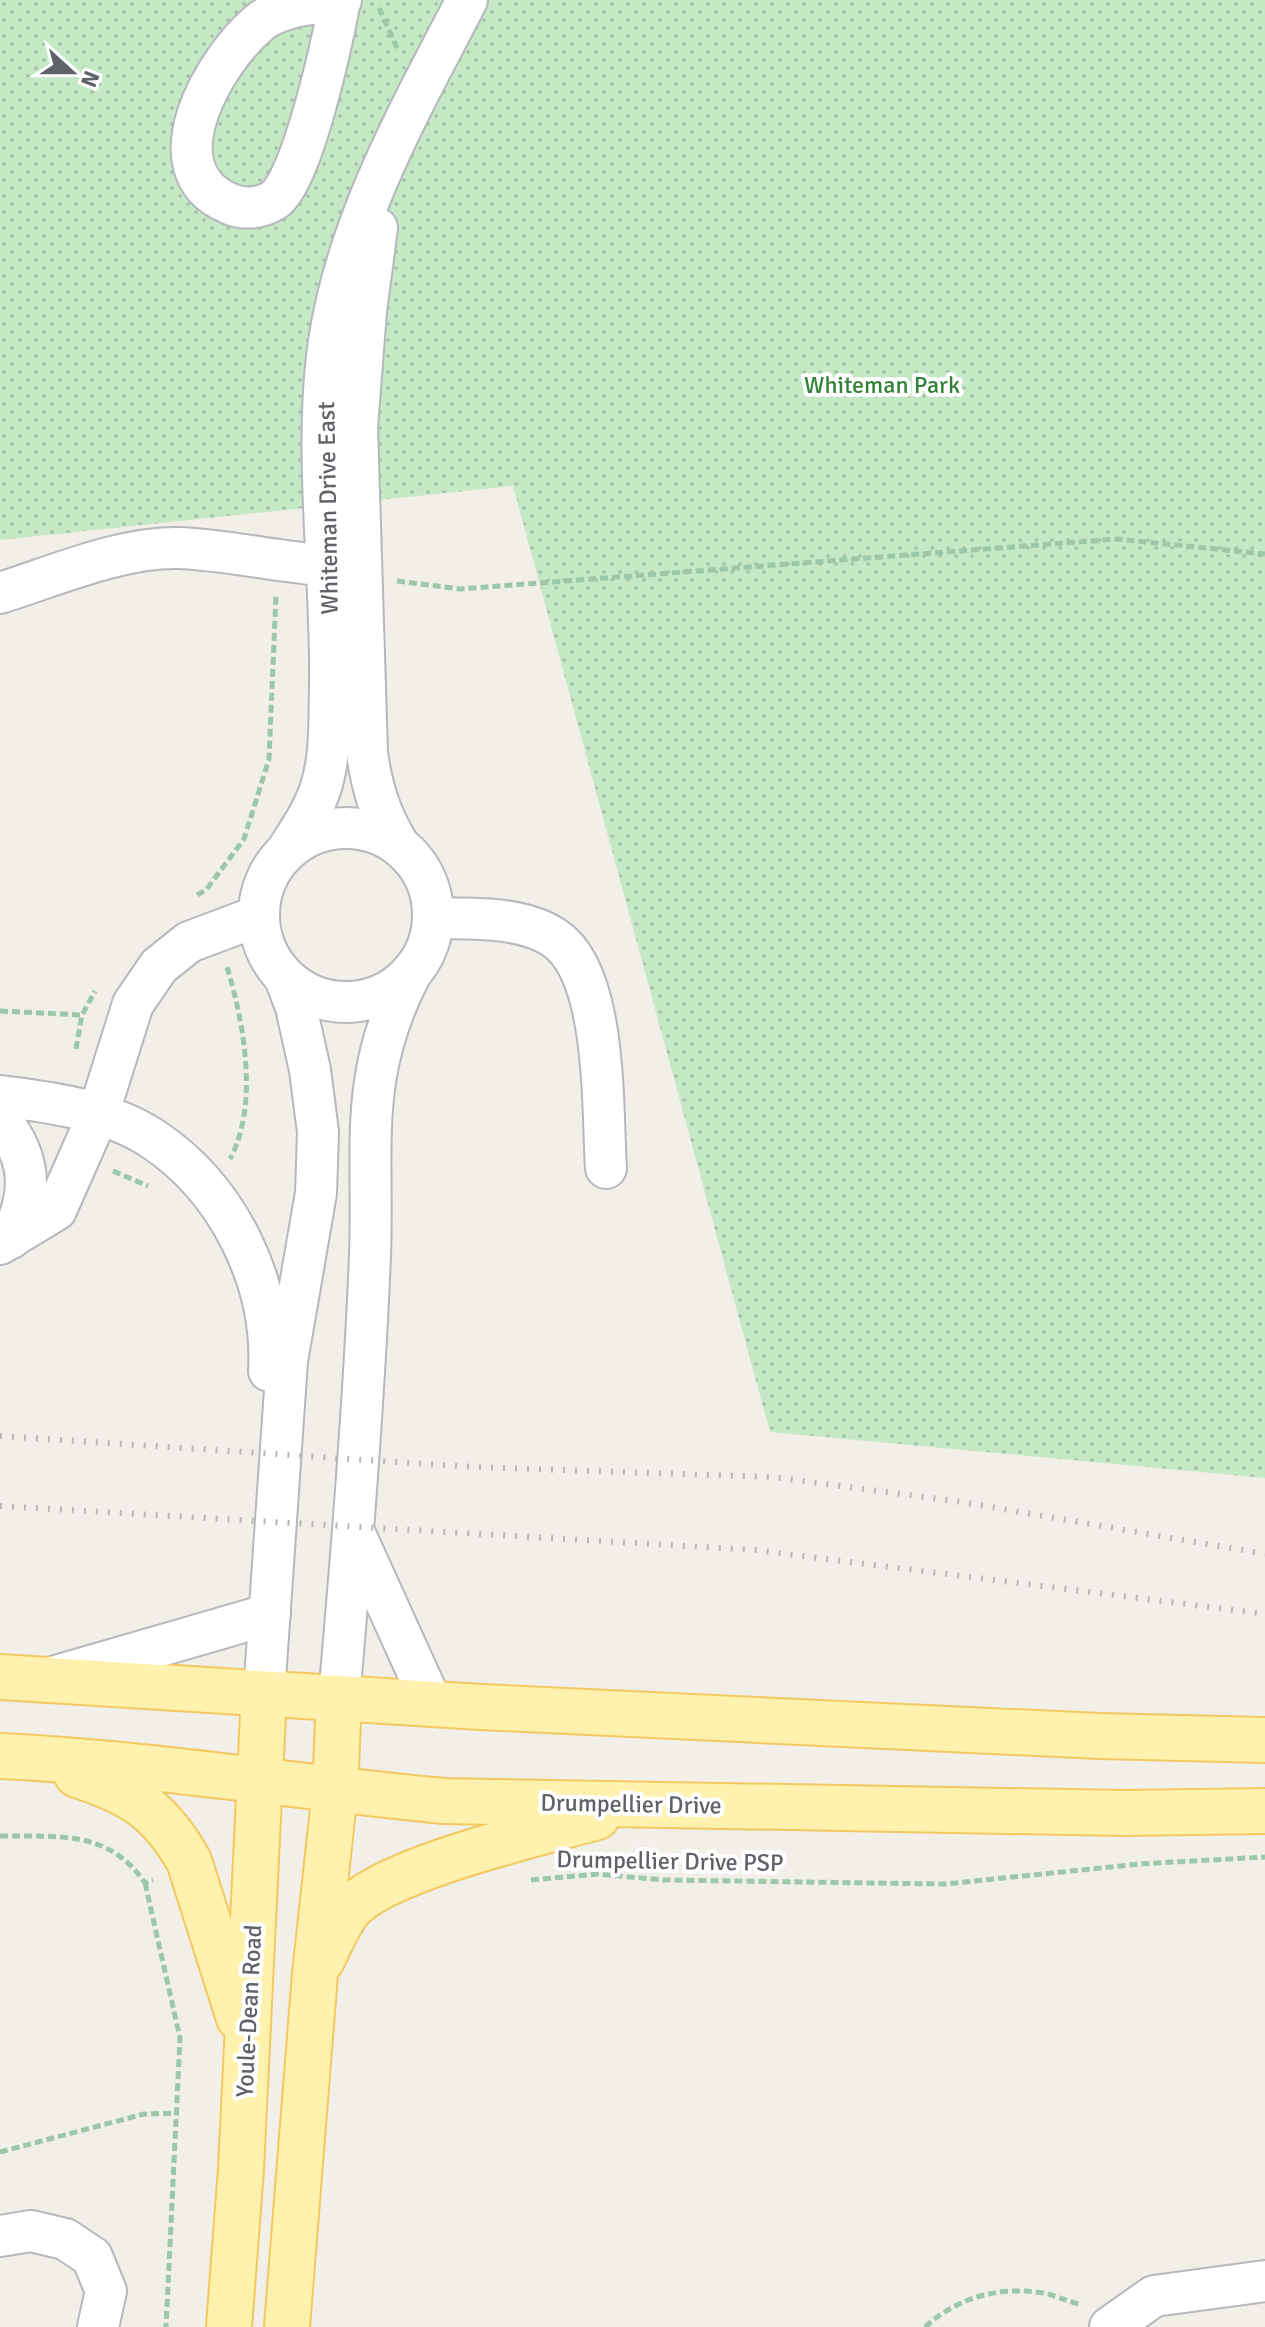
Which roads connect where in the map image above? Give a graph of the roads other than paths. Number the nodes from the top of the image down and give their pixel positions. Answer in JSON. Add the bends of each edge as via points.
{"nodes":[{"id":1,"x":340,"y":0,"type":"edge"},
{"id":2,"x":467,"y":0,"type":"edge"},
{"id":3,"x":345,"y":566,"type":"junction"},
{"id":4,"x":0,"y":593,"type":"edge"},
{"id":5,"x":398,"y":844,"type":"junction"},
{"id":6,"x":288,"y":849,"type":"junction"},
{"id":7,"x":258,"y":916,"type":"junction"},
{"id":8,"x":434,"y":918,"type":"junction"},
{"id":9,"x":411,"y":973,"type":"junction"},
{"id":10,"x":285,"y":978,"type":"junction"},
{"id":11,"x":0,"y":1096,"type":"edge"},
{"id":12,"x":98,"y":1115,"type":"junction"},
{"id":13,"x":0,"y":1119,"type":"edge"},
{"id":14,"x":606,"y":1168,"type":"dead end"},
{"id":15,"x":5,"y":1241,"type":"edge"},
{"id":16,"x":353,"y":1529,"type":"junction"},
{"id":17,"x":274,"y":1547,"type":"junction"},
{"id":18,"x":270,"y":1614,"type":"junction"},
{"id":19,"x":21,"y":1679,"type":"edge"},
{"id":20,"x":264,"y":1694,"type":"junction"},
{"id":21,"x":339,"y":1698,"type":"junction"},
{"id":22,"x":432,"y":1704,"type":"junction"},
{"id":23,"x":1265,"y":1740,"type":"edge"},
{"id":24,"x":12,"y":1757,"type":"edge"},
{"id":25,"x":261,"y":1782,"type":"junction"},
{"id":26,"x":335,"y":1791,"type":"junction"},
{"id":27,"x":642,"y":1804,"type":"junction"},
{"id":28,"x":1265,"y":1811,"type":"edge"},
{"id":29,"x":315,"y":1974,"type":"junction"},
{"id":30,"x":248,"y":2043,"type":"junction"},
{"id":31,"x":0,"y":2236,"type":"edge"},
{"id":32,"x":1265,"y":2281,"type":"edge"},
{"id":33,"x":1099,"y":2316,"type":"edge"},
{"id":34,"x":98,"y":2327,"type":"edge"},
{"id":35,"x":229,"y":2327,"type":"edge"},
{"id":36,"x":287,"y":2327,"type":"edge"}],
"edges":[{"from":1,"to":1,"type":"street","via":[[290,8],[261,22],[219,70],[193,121],[191,163],[205,190],[229,204],[253,209],[275,199],[295,171]]},
{"from":2,"to":3,"type":"street","name":"Whiteman Drive East","via":[[385,169],[366,311]]},
{"from":3,"to":4,"type":"street","via":[[174,548],[104,559]]},
{"from":3,"to":5,"type":"street","name":"Whiteman Drive East","via":[[369,764],[382,817]]},
{"from":3,"to":6,"type":"street","name":"Whiteman Drive East","via":[[321,789]]},
{"from":5,"to":6,"type":"street","via":[[371,830],[342,827],[313,833]]},
{"from":5,"to":8,"type":"street","via":[[418,864],[430,889]]},
{"from":6,"to":7,"type":"street","via":[[267,879]]},
{"from":7,"to":10,"type":"street","via":[[270,960]]},
{"from":7,"to":12,"type":"street","via":[[189,942],[159,966],[133,1004]]},
{"from":8,"to":9,"type":"street","via":[[427,947]]},
{"from":8,"to":14,"type":"street","via":[[527,927],[553,937],[574,955],[595,1014]]},
{"from":9,"to":10,"type":"street","via":[[389,991],[363,1001],[335,1002],[307,994]]},
{"from":9,"to":16,"type":"street","via":[[389,1014],[368,1127],[370,1256]]},
{"from":10,"to":17,"type":"street","via":[[310,1070],[318,1132],[316,1193],[287,1361]]},
{"from":11,"to":12,"type":"street"},
{"from":12,"to":15,"type":"street","via":[[56,1210]]},
{"from":12,"to":17,"type":"street","via":[[152,1139],[200,1180],[251,1260],[266,1308],[270,1356],[267,1414]]},
{"from":13,"to":15,"type":"street","via":[[12,1134],[28,1179],[26,1206]]},
{"from":16,"to":21,"type":"street"},
{"from":16,"to":22,"type":"street"},
{"from":17,"to":18,"type":"street"},
{"from":18,"to":19,"type":"street"},
{"from":18,"to":20,"type":"street"},
{"from":19,"to":20,"type":"main road"},
{"from":20,"to":21,"type":"main road"},
{"from":20,"to":25,"type":"main road","name":"Youle-Dean Road"},
{"from":21,"to":22,"type":"main road"},
{"from":21,"to":26,"type":"main road"},
{"from":22,"to":23,"type":"main road"},
{"from":24,"to":25,"type":"main road","name":"Drumpellier Drive","via":[[157,1766]]},
{"from":24,"to":30,"type":"main road","via":[[133,1795],[159,1817],[189,1861]]},
{"from":25,"to":26,"type":"main road","name":"Drumpellier Drive"},
{"from":25,"to":30,"type":"main road","name":"Youle-Dean Road"},
{"from":26,"to":27,"type":"main road","name":"Drumpellier Drive","via":[[444,1801]]},
{"from":26,"to":29,"type":"main road"},
{"from":27,"to":28,"type":"main road","name":"Drumpellier Drive"},
{"from":27,"to":29,"type":"main road","via":[[381,1885],[350,1909]]},
{"from":29,"to":36,"type":"main road"},
{"from":30,"to":35,"type":"main road","name":"Youle-Dean Road"},
{"from":31,"to":34,"type":"street","via":[[31,2231],[65,2239],[92,2257],[106,2291]]},
{"from":32,"to":33,"type":"street","via":[[1154,2296]]}]}
